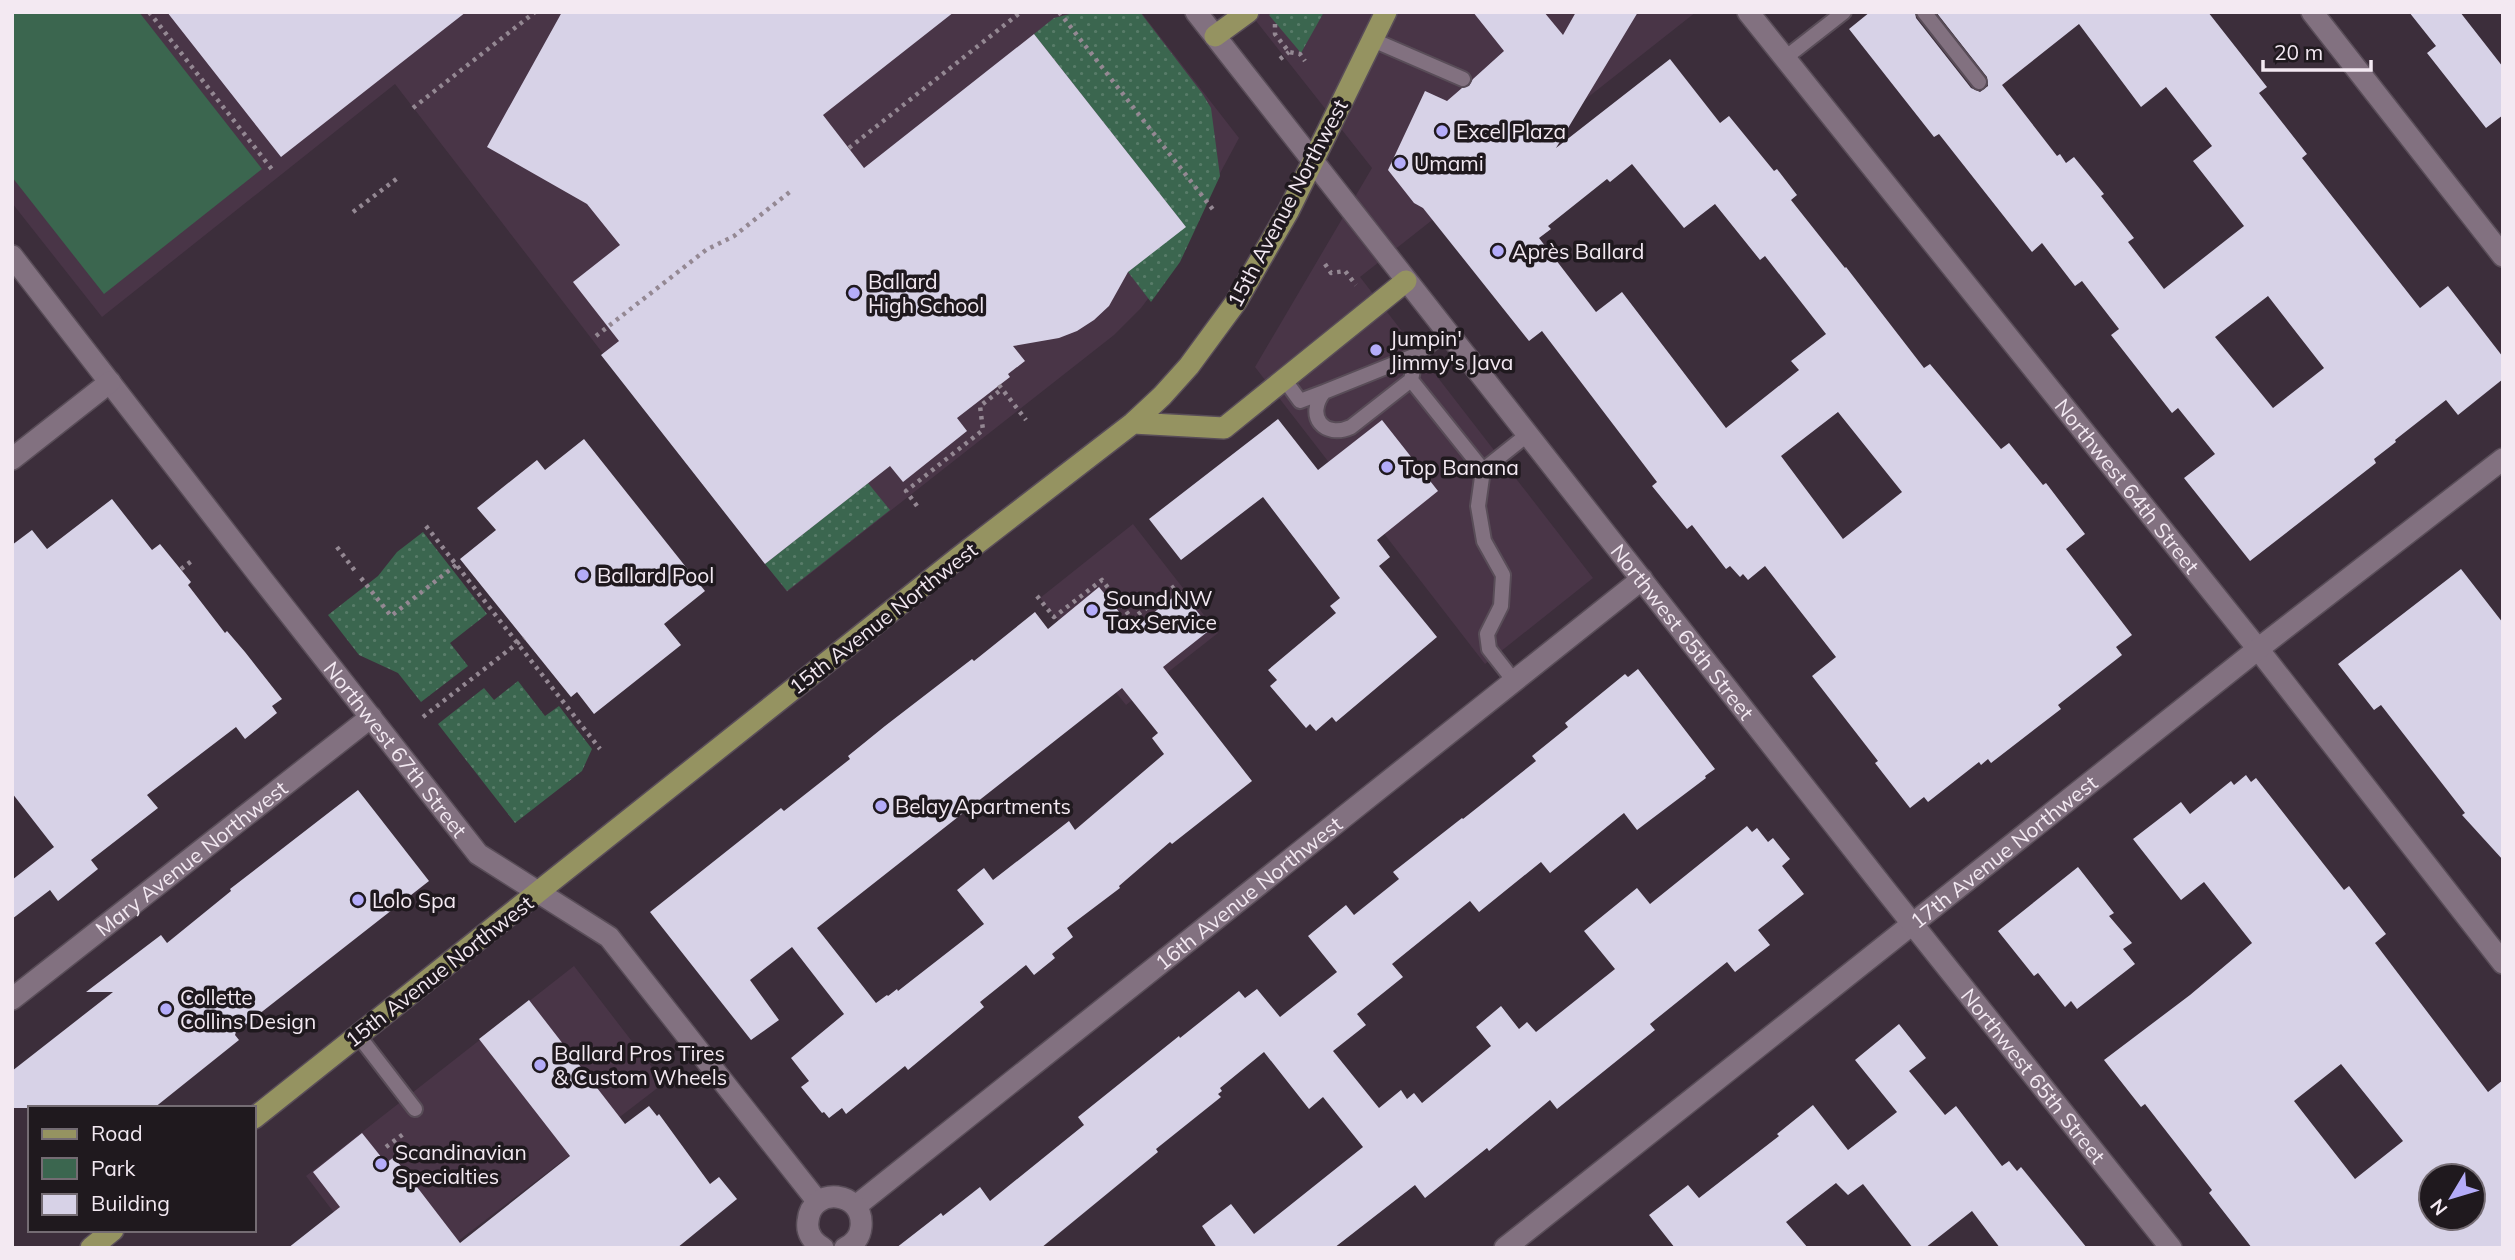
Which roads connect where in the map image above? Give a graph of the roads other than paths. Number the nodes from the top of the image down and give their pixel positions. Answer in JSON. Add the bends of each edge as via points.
{"nodes":[{"id":1,"x":1196,"y":12,"type":"edge"},
{"id":2,"x":1248,"y":12,"type":"edge"},
{"id":3,"x":1387,"y":12,"type":"edge"},
{"id":4,"x":1748,"y":12,"type":"edge"},
{"id":5,"x":1844,"y":12,"type":"edge"},
{"id":6,"x":1924,"y":12,"type":"edge"},
{"id":7,"x":2312,"y":12,"type":"edge"},
{"id":8,"x":1215,"y":36,"type":"junction"},
{"id":9,"x":1373,"y":40,"type":"junction"},
{"id":10,"x":1785,"y":58,"type":"junction"},
{"id":11,"x":1463,"y":79,"type":"dead end"},
{"id":12,"x":1979,"y":82,"type":"dead end"},
{"id":13,"x":1313,"y":162,"type":"junction"},
{"id":14,"x":12,"y":256,"type":"edge"},
{"id":15,"x":2503,"y":256,"type":"edge"},
{"id":16,"x":1406,"y":281,"type":"junction"},
{"id":17,"x":1446,"y":332,"type":"junction"},
{"id":18,"x":1416,"y":355,"type":"junction"},
{"id":19,"x":1283,"y":379,"type":"junction"},
{"id":20,"x":1411,"y":380,"type":"junction"},
{"id":21,"x":110,"y":382,"type":"junction"},
{"id":22,"x":1324,"y":392,"type":"junction"},
{"id":23,"x":1133,"y":423,"type":"junction"},
{"id":24,"x":1527,"y":435,"type":"junction"},
{"id":25,"x":12,"y":459,"type":"edge"},
{"id":26,"x":2503,"y":459,"type":"edge"},
{"id":27,"x":1483,"y":470,"type":"junction"},
{"id":28,"x":1642,"y":579,"type":"junction"},
{"id":29,"x":2258,"y":649,"type":"junction"},
{"id":30,"x":1514,"y":681,"type":"junction"},
{"id":31,"x":371,"y":717,"type":"junction"},
{"id":32,"x":538,"y":892,"type":"junction"},
{"id":33,"x":1912,"y":923,"type":"junction"},
{"id":34,"x":2503,"y":963,"type":"edge"},
{"id":35,"x":12,"y":999,"type":"edge"},
{"id":36,"x":358,"y":1035,"type":"junction"},
{"id":37,"x":415,"y":1109,"type":"dead end"},
{"id":38,"x":256,"y":1116,"type":"edge"},
{"id":39,"x":818,"y":1202,"type":"junction"},
{"id":40,"x":856,"y":1206,"type":"junction"},
{"id":41,"x":111,"y":1232,"type":"edge"},
{"id":42,"x":812,"y":1245,"type":"edge"},
{"id":43,"x":850,"y":1247,"type":"edge"},
{"id":44,"x":91,"y":1248,"type":"edge"},
{"id":45,"x":1505,"y":1248,"type":"edge"},
{"id":46,"x":2171,"y":1248,"type":"edge"}],
"edges":[{"from":1,"to":8,"type":"street","name":"Northwest 65th Street"},
{"from":2,"to":8,"type":"main road"},
{"from":3,"to":9,"type":"main road","name":"15th Avenue Northwest"},
{"from":4,"to":10,"type":"street","name":"Northwest 64th Street"},
{"from":5,"to":10,"type":"lane"},
{"from":6,"to":12,"type":"lane"},
{"from":7,"to":15,"type":"street"},
{"from":8,"to":13,"type":"street","name":"Northwest 65th Street"},
{"from":9,"to":11,"type":"lane"},
{"from":9,"to":13,"type":"main road","name":"15th Avenue Northwest"},
{"from":10,"to":29,"type":"street","name":"Northwest 64th Street"},
{"from":13,"to":16,"type":"street","name":"Northwest 65th Street"},
{"from":13,"to":23,"type":"main road","name":"15th Avenue Northwest","via":[[1214,335]]},
{"from":14,"to":21,"type":"street","name":"Northwest 67th Street"},
{"from":16,"to":17,"type":"street","name":"Northwest 65th Street"},
{"from":16,"to":19,"type":"main road"},
{"from":17,"to":18,"type":"lane"},
{"from":17,"to":24,"type":"street","name":"Northwest 65th Street"},
{"from":18,"to":20,"type":"lane"},
{"from":18,"to":22,"type":"lane"},
{"from":19,"to":22,"type":"lane","via":[[1300,401]]},
{"from":19,"to":23,"type":"main road","via":[[1224,428]]},
{"from":20,"to":22,"type":"lane","via":[[1342,431],[1332,431],[1318,419],[1315,409]]},
{"from":20,"to":27,"type":"lane"},
{"from":21,"to":25,"type":"street"},
{"from":21,"to":31,"type":"street","name":"Northwest 67th Street"},
{"from":23,"to":32,"type":"main road","name":"15th Avenue Northwest"},
{"from":24,"to":27,"type":"lane"},
{"from":24,"to":28,"type":"street","name":"Northwest 65th Street"},
{"from":26,"to":29,"type":"street","name":"17th Avenue Northwest"},
{"from":27,"to":30,"type":"lane","via":[[1478,506],[1485,541],[1503,575],[1501,606],[1487,634],[1489,649]]},
{"from":28,"to":30,"type":"street","name":"16th Avenue Northwest"},
{"from":28,"to":33,"type":"street","name":"Northwest 65th Street"},
{"from":29,"to":33,"type":"street","name":"17th Avenue Northwest"},
{"from":29,"to":34,"type":"street","name":"Northwest 64th Street"},
{"from":30,"to":40,"type":"street","name":"16th Avenue Northwest"},
{"from":31,"to":32,"type":"street","name":"Northwest 67th Street","via":[[478,853]]},
{"from":31,"to":35,"type":"street","name":"Mary Avenue Northwest"},
{"from":32,"to":36,"type":"main road","name":"15th Avenue Northwest"},
{"from":32,"to":39,"type":"street","name":"Northwest 67th Street","via":[[609,937]]},
{"from":33,"to":45,"type":"street","name":"17th Avenue Northwest"},
{"from":33,"to":46,"type":"street","name":"Northwest 65th Street"},
{"from":36,"to":37,"type":"lane"},
{"from":36,"to":38,"type":"main road","name":"15th Avenue Northwest"},
{"from":39,"to":40,"type":"street","via":[[840,1196]]},
{"from":39,"to":42,"type":"street","via":[[808,1218]]},
{"from":40,"to":43,"type":"street","via":[[862,1223]]},
{"from":41,"to":44,"type":"main road"}]}
